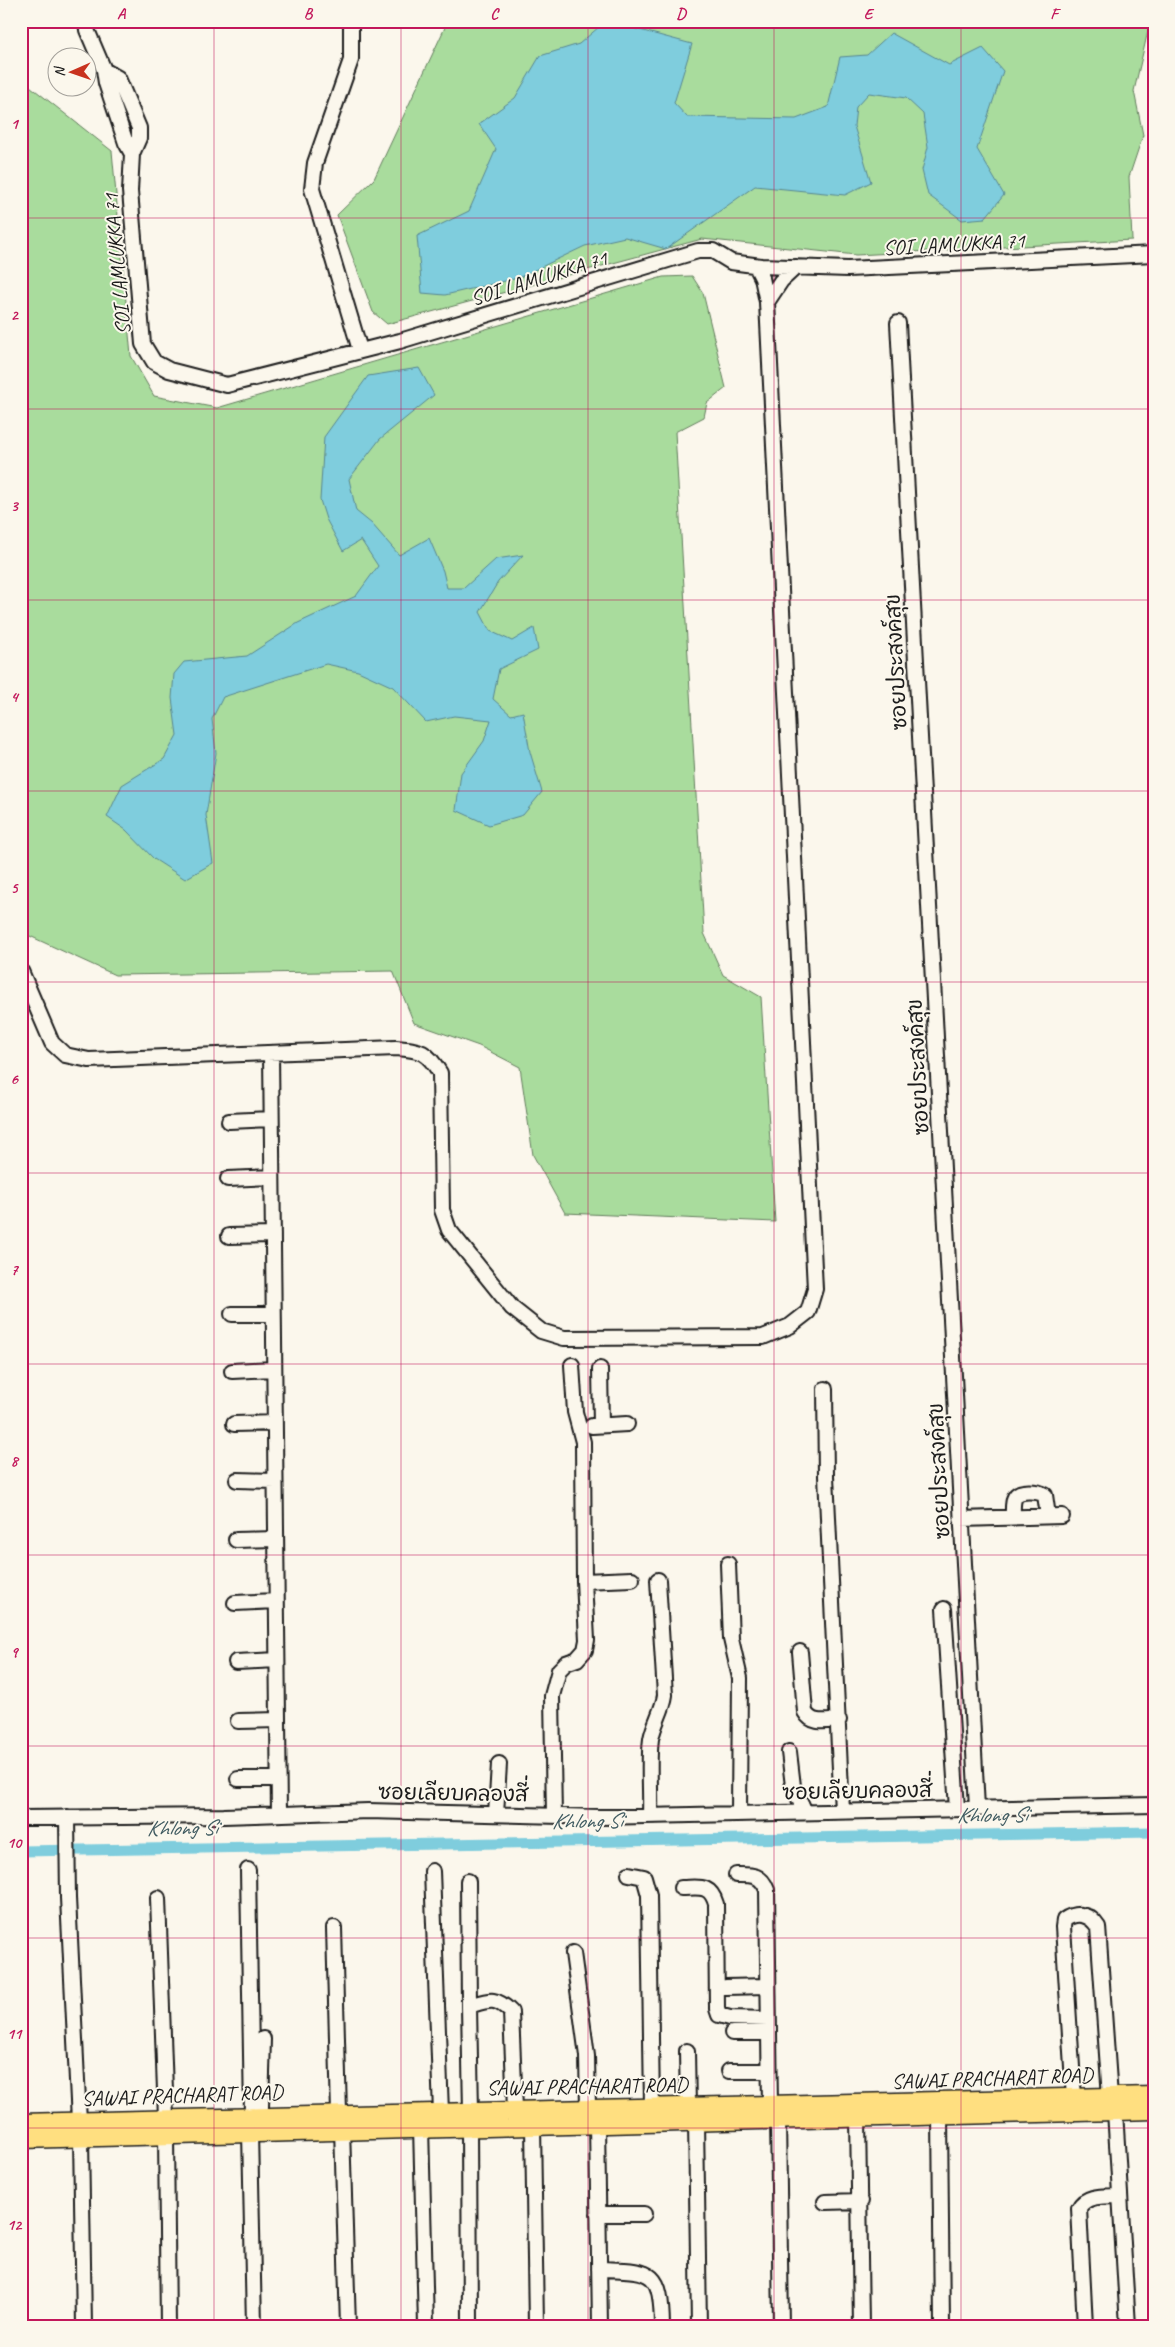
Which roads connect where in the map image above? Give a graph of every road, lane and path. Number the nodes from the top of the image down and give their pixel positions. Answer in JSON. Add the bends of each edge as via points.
{"nodes":[{"id":1,"x":86,"y":21,"type":"edge"},
{"id":2,"x":351,"y":21,"type":"edge"},
{"id":3,"x":104,"y":70,"type":"junction"},
{"id":4,"x":128,"y":99,"type":"junction"},
{"id":5,"x":114,"y":105,"type":"junction"},
{"id":6,"x":132,"y":154,"type":"junction"},
{"id":7,"x":1154,"y":254,"type":"edge"},
{"id":8,"x":756,"y":266,"type":"junction"},
{"id":9,"x":796,"y":267,"type":"junction"},
{"id":10,"x":767,"y":302,"type":"junction"},
{"id":11,"x":898,"y":323,"type":"dead end"},
{"id":12,"x":360,"y":350,"type":"junction"},
{"id":13,"x":21,"y":971,"type":"edge"},
{"id":14,"x":271,"y":1053,"type":"junction"},
{"id":15,"x":271,"y":1119,"type":"junction"},
{"id":16,"x":229,"y":1121,"type":"dead end"},
{"id":17,"x":272,"y":1177,"type":"junction"},
{"id":18,"x":228,"y":1179,"type":"dead end"},
{"id":19,"x":273,"y":1234,"type":"junction"},
{"id":20,"x":229,"y":1236,"type":"dead end"},
{"id":21,"x":232,"y":1314,"type":"dead end"},
{"id":22,"x":273,"y":1314,"type":"junction"},
{"id":23,"x":572,"y":1366,"type":"dead end"},
{"id":24,"x":600,"y":1369,"type":"dead end"},
{"id":25,"x":274,"y":1370,"type":"junction"},
{"id":26,"x":232,"y":1371,"type":"dead end"},
{"id":27,"x":825,"y":1389,"type":"dead end"},
{"id":28,"x":275,"y":1423,"type":"junction"},
{"id":29,"x":234,"y":1424,"type":"dead end"},
{"id":30,"x":627,"y":1424,"type":"dead end"},
{"id":31,"x":601,"y":1425,"type":"junction"},
{"id":32,"x":579,"y":1426,"type":"junction"},
{"id":33,"x":237,"y":1480,"type":"dead end"},
{"id":34,"x":275,"y":1481,"type":"junction"},
{"id":35,"x":1013,"y":1517,"type":"junction"},
{"id":36,"x":962,"y":1519,"type":"junction"},
{"id":37,"x":276,"y":1539,"type":"junction"},
{"id":38,"x":236,"y":1540,"type":"dead end"},
{"id":39,"x":728,"y":1564,"type":"dead end"},
{"id":40,"x":632,"y":1578,"type":"dead end"},
{"id":41,"x":658,"y":1580,"type":"dead end"},
{"id":42,"x":584,"y":1581,"type":"junction"},
{"id":43,"x":276,"y":1601,"type":"junction"},
{"id":44,"x":235,"y":1603,"type":"dead end"},
{"id":45,"x":944,"y":1609,"type":"dead end"},
{"id":46,"x":800,"y":1652,"type":"dead end"},
{"id":47,"x":277,"y":1660,"type":"junction"},
{"id":48,"x":236,"y":1662,"type":"dead end"},
{"id":49,"x":278,"y":1720,"type":"junction"},
{"id":50,"x":839,"y":1720,"type":"junction"},
{"id":51,"x":238,"y":1721,"type":"dead end"},
{"id":52,"x":789,"y":1752,"type":"dead end"},
{"id":53,"x":499,"y":1764,"type":"dead end"},
{"id":54,"x":238,"y":1779,"type":"dead end"},
{"id":55,"x":278,"y":1779,"type":"junction"},
{"id":56,"x":1154,"y":1805,"type":"edge"},
{"id":57,"x":977,"y":1808,"type":"junction"},
{"id":58,"x":957,"y":1809,"type":"junction"},
{"id":59,"x":842,"y":1811,"type":"junction"},
{"id":60,"x":805,"y":1812,"type":"junction"},
{"id":61,"x":279,"y":1814,"type":"junction"},
{"id":62,"x":496,"y":1814,"type":"junction"},
{"id":63,"x":739,"y":1814,"type":"junction"},
{"id":64,"x":554,"y":1816,"type":"junction"},
{"id":65,"x":650,"y":1816,"type":"junction"},
{"id":66,"x":21,"y":1818,"type":"edge"},
{"id":67,"x":67,"y":1823,"type":"junction"},
{"id":68,"x":248,"y":1870,"type":"dead end"},
{"id":69,"x":432,"y":1871,"type":"dead end"},
{"id":70,"x":629,"y":1874,"type":"dead end"},
{"id":71,"x":736,"y":1875,"type":"dead end"},
{"id":72,"x":468,"y":1881,"type":"dead end"},
{"id":73,"x":681,"y":1888,"type":"dead end"},
{"id":74,"x":158,"y":1898,"type":"dead end"},
{"id":75,"x":334,"y":1928,"type":"dead end"},
{"id":76,"x":573,"y":1953,"type":"dead end"},
{"id":77,"x":767,"y":1986,"type":"junction"},
{"id":78,"x":726,"y":1987,"type":"dead end"},
{"id":79,"x":469,"y":2006,"type":"junction"},
{"id":80,"x":768,"y":2026,"type":"junction"},
{"id":81,"x":732,"y":2034,"type":"dead end"},
{"id":82,"x":263,"y":2039,"type":"dead end"},
{"id":83,"x":687,"y":2051,"type":"dead end"},
{"id":84,"x":729,"y":2071,"type":"dead end"},
{"id":85,"x":769,"y":2071,"type":"junction"},
{"id":86,"x":1154,"y":2096,"type":"edge"},
{"id":87,"x":1074,"y":2098,"type":"junction"},
{"id":88,"x":1113,"y":2104,"type":"junction"},
{"id":89,"x":652,"y":2108,"type":"junction"},
{"id":90,"x":515,"y":2109,"type":"junction"},
{"id":91,"x":1154,"y":2110,"type":"edge"},
{"id":92,"x":440,"y":2112,"type":"junction"},
{"id":93,"x":774,"y":2112,"type":"junction"},
{"id":94,"x":692,"y":2114,"type":"junction"},
{"id":95,"x":940,"y":2115,"type":"junction"},
{"id":96,"x":583,"y":2116,"type":"junction"},
{"id":97,"x":858,"y":2117,"type":"junction"},
{"id":98,"x":470,"y":2119,"type":"junction"},
{"id":99,"x":254,"y":2121,"type":"junction"},
{"id":100,"x":340,"y":2121,"type":"junction"},
{"id":101,"x":21,"y":2123,"type":"edge"},
{"id":102,"x":533,"y":2125,"type":"junction"},
{"id":103,"x":166,"y":2127,"type":"junction"},
{"id":104,"x":421,"y":2128,"type":"junction"},
{"id":105,"x":80,"y":2130,"type":"junction"},
{"id":106,"x":21,"y":2139,"type":"edge"},
{"id":107,"x":1120,"y":2196,"type":"junction"},
{"id":108,"x":861,"y":2201,"type":"junction"},
{"id":109,"x":825,"y":2202,"type":"dead end"},
{"id":110,"x":598,"y":2214,"type":"junction"},
{"id":111,"x":644,"y":2214,"type":"dead end"},
{"id":112,"x":599,"y":2269,"type":"junction"},
{"id":113,"x":84,"y":2326,"type":"edge"},
{"id":114,"x":168,"y":2326,"type":"edge"},
{"id":115,"x":254,"y":2326,"type":"edge"},
{"id":116,"x":348,"y":2326,"type":"edge"},
{"id":117,"x":426,"y":2326,"type":"edge"},
{"id":118,"x":470,"y":2326,"type":"edge"},
{"id":119,"x":536,"y":2326,"type":"edge"},
{"id":120,"x":600,"y":2326,"type":"edge"},
{"id":121,"x":662,"y":2326,"type":"edge"},
{"id":122,"x":699,"y":2326,"type":"edge"},
{"id":123,"x":781,"y":2326,"type":"edge"},
{"id":124,"x":861,"y":2326,"type":"edge"},
{"id":125,"x":942,"y":2326,"type":"edge"},
{"id":126,"x":1085,"y":2326,"type":"edge"},
{"id":127,"x":1128,"y":2326,"type":"edge"}],
"edges":[{"from":1,"to":3,"type":"street"},
{"from":2,"to":12,"type":"street","via":[[351,60],[315,163],[312,189]]},
{"from":3,"to":4,"type":"street","via":[[118,78]]},
{"from":3,"to":5,"type":"street"},
{"from":4,"to":5,"type":"street"},
{"from":4,"to":6,"type":"street","via":[[139,128],[139,138]]},
{"from":5,"to":6,"type":"street"},
{"from":6,"to":12,"type":"street","name":"SOI LAMLUKKA 71","via":[[131,211],[143,344],[154,362],[170,370],[227,384]]},
{"from":7,"to":9,"type":"street","name":"SOI LAMLUKKA 71","via":[[848,269]]},
{"from":8,"to":9,"type":"street","name":"SOI LAMLUKKA 71"},
{"from":8,"to":10,"type":"street"},
{"from":8,"to":12,"type":"street","name":"SOI LAMLUKKA 71","via":[[731,262],[712,251],[698,252]]},
{"from":9,"to":10,"type":"street"},
{"from":10,"to":14,"type":"street","via":[[815,1289],[808,1312],[790,1326],[763,1337],[564,1338],[541,1330],[512,1308],[449,1230],[442,1210],[440,1073],[432,1059],[418,1049],[396,1048]]},
{"from":11,"to":36,"type":"street","name":"ซอยประสงค์สุข"},
{"from":13,"to":14,"type":"street","via":[[52,1042],[65,1055],[89,1060]]},
{"from":14,"to":15,"type":"street"},
{"from":15,"to":16,"type":"street"},
{"from":15,"to":17,"type":"street"},
{"from":17,"to":18,"type":"street"},
{"from":17,"to":19,"type":"street"},
{"from":19,"to":20,"type":"street"},
{"from":19,"to":22,"type":"street"},
{"from":21,"to":22,"type":"street"},
{"from":22,"to":25,"type":"street"},
{"from":23,"to":32,"type":"street"},
{"from":24,"to":31,"type":"street"},
{"from":25,"to":26,"type":"street"},
{"from":25,"to":28,"type":"street"},
{"from":27,"to":50,"type":"street","via":[[826,1476]]},
{"from":28,"to":29,"type":"street"},
{"from":28,"to":34,"type":"street"},
{"from":30,"to":31,"type":"street"},
{"from":31,"to":32,"type":"street"},
{"from":32,"to":42,"type":"street","via":[[583,1442]]},
{"from":33,"to":34,"type":"street"},
{"from":34,"to":37,"type":"street"},
{"from":35,"to":35,"type":"street","via":[[1014,1499],[1025,1492],[1045,1495],[1055,1516]]},
{"from":35,"to":36,"type":"street"},
{"from":36,"to":57,"type":"street","name":"ซอยประสงค์สุข"},
{"from":37,"to":38,"type":"street"},
{"from":37,"to":43,"type":"street"},
{"from":39,"to":63,"type":"street","via":[[731,1639],[740,1678]]},
{"from":40,"to":42,"type":"street"},
{"from":41,"to":65,"type":"street","via":[[664,1694],[651,1741]]},
{"from":42,"to":64,"type":"street","via":[[585,1650],[559,1670],[552,1696]]},
{"from":43,"to":44,"type":"street"},
{"from":43,"to":47,"type":"street"},
{"from":45,"to":58,"type":"street"},
{"from":46,"to":50,"type":"street","via":[[805,1712],[818,1721]]},
{"from":47,"to":48,"type":"street"},
{"from":47,"to":49,"type":"street"},
{"from":49,"to":51,"type":"street"},
{"from":49,"to":55,"type":"street"},
{"from":50,"to":59,"type":"street"},
{"from":52,"to":60,"type":"street","via":[[793,1786]]},
{"from":53,"to":62,"type":"street"},
{"from":54,"to":55,"type":"street"},
{"from":55,"to":61,"type":"street"},
{"from":56,"to":57,"type":"street","name":"ซอยเลียบคลองสี่"},
{"from":57,"to":58,"type":"street","name":"ซอยเลียบคลองสี่"},
{"from":58,"to":59,"type":"street","name":"ซอยเลียบคลองสี่"},
{"from":59,"to":60,"type":"street","name":"ซอยเลียบคลองสี่"},
{"from":60,"to":63,"type":"street","name":"ซอยเลียบคลองสี่"},
{"from":61,"to":62,"type":"street","name":"ซอยเลียบคลองสี่","via":[[368,1811]]},
{"from":61,"to":67,"type":"street","name":"ซอยเลียบคลองสี่"},
{"from":62,"to":64,"type":"street","name":"ซอยเลียบคลองสี่"},
{"from":63,"to":65,"type":"street","name":"ซอยเลียบคลองสี่"},
{"from":64,"to":65,"type":"street","name":"ซอยเลียบคลองสี่"},
{"from":66,"to":67,"type":"street","name":"ซอยเลียบคลองสี่"},
{"from":67,"to":105,"type":"street"},
{"from":68,"to":99,"type":"street"},
{"from":69,"to":92,"type":"street"},
{"from":70,"to":89,"type":"street","via":[[644,1877],[649,1895]]},
{"from":71,"to":77,"type":"street","via":[[757,1876],[764,1881],[767,1890]]},
{"from":72,"to":79,"type":"street"},
{"from":73,"to":80,"type":"street","via":[[703,1888],[714,1897],[719,2014]]},
{"from":74,"to":103,"type":"street"},
{"from":75,"to":100,"type":"street"},
{"from":76,"to":96,"type":"street","via":[[587,2056]]},
{"from":77,"to":78,"type":"street"},
{"from":77,"to":80,"type":"street"},
{"from":79,"to":90,"type":"street","via":[[488,2000],[500,2002],[511,2012]]},
{"from":79,"to":98,"type":"street"},
{"from":80,"to":81,"type":"street"},
{"from":80,"to":85,"type":"street"},
{"from":82,"to":99,"type":"street"},
{"from":83,"to":94,"type":"street"},
{"from":84,"to":85,"type":"street"},
{"from":85,"to":93,"type":"street"},
{"from":86,"to":88,"type":"main road","name":"SAWAI PRACHARAT ROAD"},
{"from":87,"to":88,"type":"main road","name":"SAWAI PRACHARAT ROAD"},
{"from":87,"to":88,"type":"street","via":[[1063,1927],[1064,1920],[1069,1917],[1085,1915],[1092,1918],[1098,1928]]},
{"from":87,"to":93,"type":"main road","name":"SAWAI PRACHARAT ROAD"},
{"from":88,"to":91,"type":"main road","name":"SAWAI PRACHARAT ROAD"},
{"from":88,"to":95,"type":"main road","name":"SAWAI PRACHARAT ROAD"},
{"from":88,"to":107,"type":"street"},
{"from":89,"to":94,"type":"main road","name":"SAWAI PRACHARAT ROAD"},
{"from":89,"to":96,"type":"main road","name":"SAWAI PRACHARAT ROAD"},
{"from":90,"to":96,"type":"main road","name":"SAWAI PRACHARAT ROAD"},
{"from":90,"to":98,"type":"main road","name":"SAWAI PRACHARAT ROAD"},
{"from":92,"to":98,"type":"main road","name":"SAWAI PRACHARAT ROAD"},
{"from":92,"to":100,"type":"main road","name":"SAWAI PRACHARAT ROAD"},
{"from":93,"to":94,"type":"main road","name":"SAWAI PRACHARAT ROAD"},
{"from":93,"to":97,"type":"main road","name":"SAWAI PRACHARAT ROAD"},
{"from":93,"to":123,"type":"street"},
{"from":94,"to":96,"type":"main road","name":"SAWAI PRACHARAT ROAD"},
{"from":94,"to":122,"type":"street"},
{"from":95,"to":97,"type":"main road","name":"SAWAI PRACHARAT ROAD"},
{"from":95,"to":125,"type":"street"},
{"from":96,"to":102,"type":"main road","name":"SAWAI PRACHARAT ROAD"},
{"from":96,"to":110,"type":"street"},
{"from":97,"to":108,"type":"street"},
{"from":98,"to":102,"type":"main road","name":"SAWAI PRACHARAT ROAD"},
{"from":98,"to":104,"type":"main road","name":"SAWAI PRACHARAT ROAD"},
{"from":98,"to":118,"type":"street"},
{"from":99,"to":100,"type":"main road","name":"SAWAI PRACHARAT ROAD"},
{"from":99,"to":103,"type":"main road","name":"SAWAI PRACHARAT ROAD"},
{"from":99,"to":115,"type":"street"},
{"from":100,"to":104,"type":"main road","name":"SAWAI PRACHARAT ROAD"},
{"from":100,"to":116,"type":"street"},
{"from":101,"to":105,"type":"main road","name":"SAWAI PRACHARAT ROAD"},
{"from":102,"to":119,"type":"street"},
{"from":103,"to":105,"type":"main road","name":"SAWAI PRACHARAT ROAD"},
{"from":103,"to":114,"type":"street"},
{"from":104,"to":117,"type":"street"},
{"from":105,"to":106,"type":"main road","name":"SAWAI PRACHARAT ROAD"},
{"from":105,"to":113,"type":"street"},
{"from":107,"to":126,"type":"street","via":[[1089,2198],[1079,2208]]},
{"from":107,"to":127,"type":"street"},
{"from":108,"to":109,"type":"street"},
{"from":108,"to":124,"type":"street"},
{"from":110,"to":111,"type":"street"},
{"from":110,"to":112,"type":"street"},
{"from":112,"to":120,"type":"street"},
{"from":112,"to":121,"type":"street","via":[[639,2270],[649,2276],[657,2284],[661,2296]]}]}
